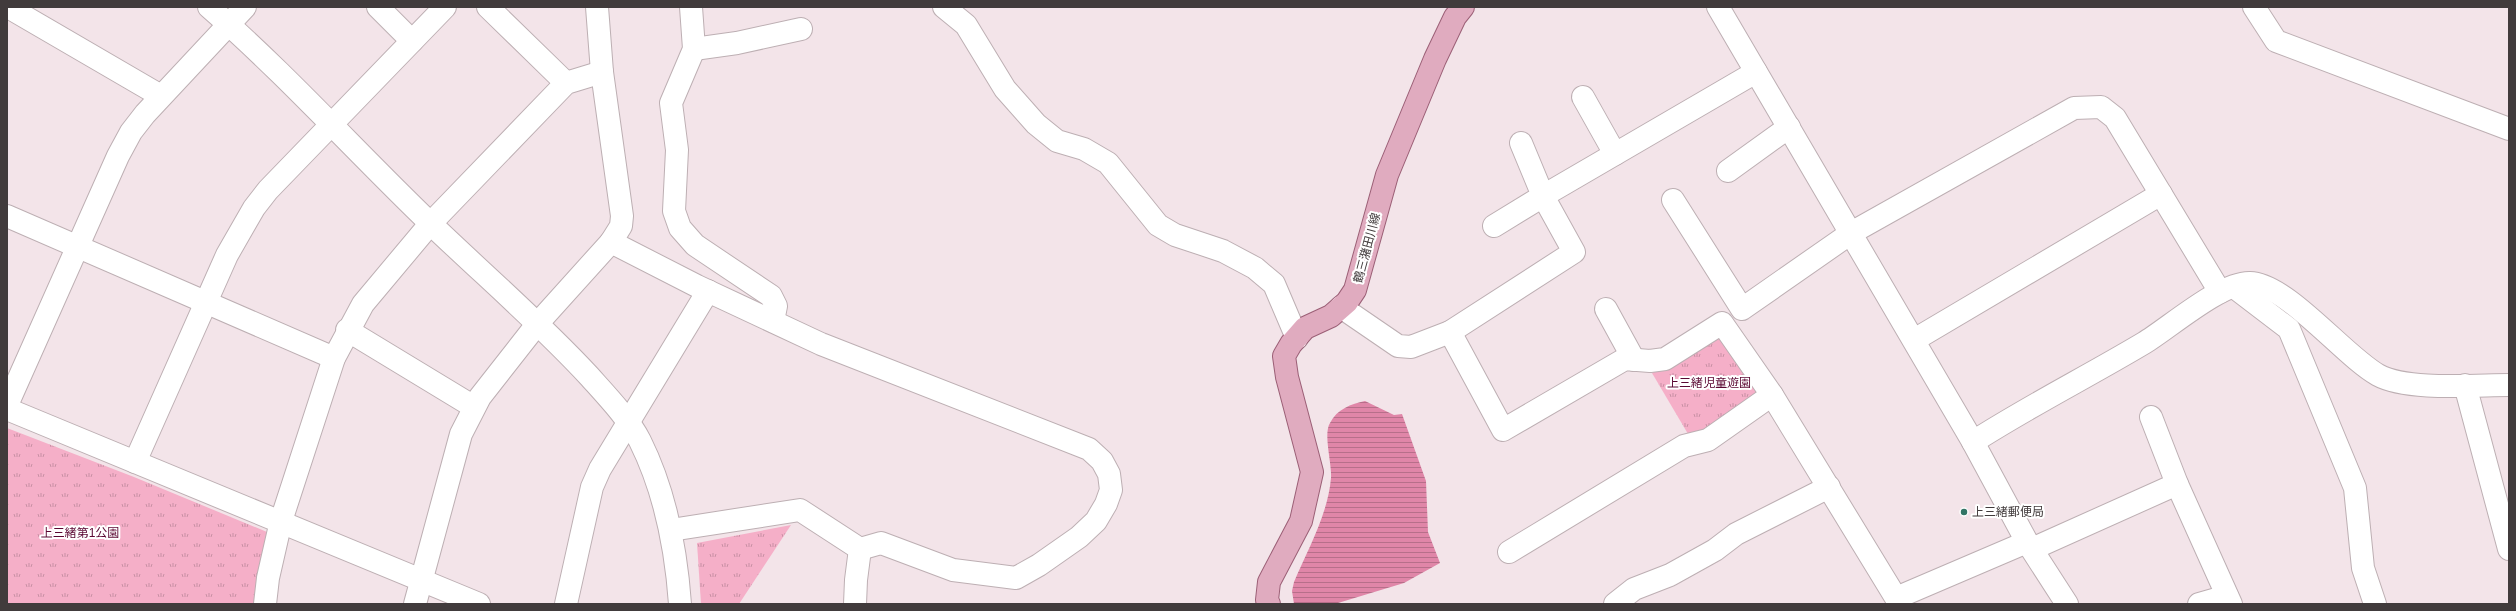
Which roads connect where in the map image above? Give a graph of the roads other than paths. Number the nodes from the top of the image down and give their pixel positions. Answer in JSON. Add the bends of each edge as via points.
{"nodes":[{"id":1,"x":8,"y":7,"type":"edge"},
{"id":2,"x":209,"y":7,"type":"edge"},
{"id":3,"x":245,"y":7,"type":"edge"},
{"id":4,"x":378,"y":7,"type":"edge"},
{"id":5,"x":445,"y":7,"type":"edge"},
{"id":6,"x":488,"y":7,"type":"edge"},
{"id":7,"x":597,"y":7,"type":"edge"},
{"id":8,"x":691,"y":7,"type":"edge"},
{"id":9,"x":944,"y":7,"type":"edge"},
{"id":10,"x":1463,"y":7,"type":"edge"},
{"id":11,"x":1718,"y":7,"type":"edge"},
{"id":12,"x":2254,"y":7,"type":"edge"},
{"id":13,"x":229,"y":25,"type":"junction"},
{"id":14,"x":801,"y":29,"type":"dead end"},
{"id":15,"x":412,"y":41,"type":"junction"},
{"id":16,"x":694,"y":49,"type":"junction"},
{"id":17,"x":602,"y":72,"type":"junction"},
{"id":18,"x":1756,"y":72,"type":"junction"},
{"id":19,"x":566,"y":83,"type":"junction"},
{"id":20,"x":161,"y":96,"type":"junction"},
{"id":21,"x":1583,"y":97,"type":"dead end"},
{"id":22,"x":332,"y":124,"type":"junction"},
{"id":23,"x":1788,"y":127,"type":"junction"},
{"id":24,"x":2509,"y":129,"type":"edge"},
{"id":25,"x":1521,"y":143,"type":"dead end"},
{"id":26,"x":1615,"y":154,"type":"junction"},
{"id":27,"x":1728,"y":171,"type":"dead end"},
{"id":28,"x":2161,"y":194,"type":"junction"},
{"id":29,"x":1543,"y":196,"type":"junction"},
{"id":30,"x":1673,"y":200,"type":"dead end"},
{"id":31,"x":7,"y":216,"type":"edge"},
{"id":32,"x":430,"y":224,"type":"junction"},
{"id":33,"x":1494,"y":226,"type":"dead end"},
{"id":34,"x":1852,"y":234,"type":"junction"},
{"id":35,"x":611,"y":242,"type":"junction"},
{"id":36,"x":78,"y":246,"type":"junction"},
{"id":37,"x":2227,"y":290,"type":"junction"},
{"id":38,"x":708,"y":292,"type":"junction"},
{"id":39,"x":206,"y":301,"type":"junction"},
{"id":40,"x":1341,"y":308,"type":"junction"},
{"id":41,"x":1606,"y":309,"type":"dead end"},
{"id":42,"x":773,"y":321,"type":"junction"},
{"id":43,"x":538,"y":323,"type":"junction"},
{"id":44,"x":347,"y":330,"type":"junction"},
{"id":45,"x":1450,"y":332,"type":"junction"},
{"id":46,"x":1297,"y":338,"type":"junction"},
{"id":47,"x":1914,"y":340,"type":"junction"},
{"id":48,"x":334,"y":358,"type":"junction"},
{"id":49,"x":1634,"y":360,"type":"junction"},
{"id":50,"x":2465,"y":385,"type":"junction"},
{"id":51,"x":2509,"y":385,"type":"edge"},
{"id":52,"x":1772,"y":395,"type":"junction"},
{"id":53,"x":7,"y":405,"type":"edge"},
{"id":54,"x":474,"y":408,"type":"junction"},
{"id":55,"x":7,"y":409,"type":"edge"},
{"id":56,"x":2151,"y":417,"type":"dead end"},
{"id":57,"x":628,"y":424,"type":"junction"},
{"id":58,"x":1973,"y":442,"type":"junction"},
{"id":59,"x":135,"y":462,"type":"junction"},
{"id":60,"x":2177,"y":484,"type":"junction"},
{"id":61,"x":1829,"y":487,"type":"junction"},
{"id":62,"x":2502,"y":501,"type":"edge"},
{"id":63,"x":281,"y":521,"type":"junction"},
{"id":64,"x":671,"y":530,"type":"junction"},
{"id":65,"x":2029,"y":546,"type":"junction"},
{"id":66,"x":860,"y":549,"type":"junction"},
{"id":67,"x":2509,"y":549,"type":"edge"},
{"id":68,"x":1509,"y":552,"type":"dead end"},
{"id":69,"x":421,"y":580,"type":"junction"},
{"id":70,"x":2229,"y":600,"type":"edge"},
{"id":71,"x":1891,"y":601,"type":"edge"},
{"id":72,"x":1265,"y":603,"type":"edge"},
{"id":73,"x":265,"y":604,"type":"edge"},
{"id":74,"x":415,"y":604,"type":"edge"},
{"id":75,"x":479,"y":604,"type":"edge"},
{"id":76,"x":566,"y":604,"type":"edge"},
{"id":77,"x":680,"y":604,"type":"edge"},
{"id":78,"x":856,"y":604,"type":"edge"},
{"id":79,"x":1615,"y":604,"type":"edge"},
{"id":80,"x":2067,"y":604,"type":"edge"},
{"id":81,"x":2199,"y":604,"type":"edge"},
{"id":82,"x":2375,"y":604,"type":"edge"}],
"edges":[{"from":1,"to":20,"type":"street"},
{"from":2,"to":13,"type":"street"},
{"from":3,"to":13,"type":"street"},
{"from":4,"to":15,"type":"street"},
{"from":5,"to":15,"type":"street"},
{"from":6,"to":19,"type":"street"},
{"from":7,"to":17,"type":"street"},
{"from":8,"to":16,"type":"street"},
{"from":9,"to":46,"type":"street","via":[[966,25],[1005,90],[1036,124],[1057,140],[1084,149],[1108,164],[1158,225],[1175,235],[1223,251],[1254,268],[1274,284]]},
{"from":10,"to":40,"type":"main road","name":"鶴三潴田川線","via":[[1455,17],[1435,59],[1387,175],[1355,290]]},
{"from":11,"to":18,"type":"street"},
{"from":12,"to":24,"type":"street","via":[[2276,41]]},
{"from":13,"to":20,"type":"street"},
{"from":13,"to":22,"type":"street","via":[[287,77]]},
{"from":14,"to":16,"type":"street","via":[[737,43]]},
{"from":15,"to":22,"type":"street"},
{"from":16,"to":42,"type":"street","via":[[671,103],[677,150],[674,211],[680,228],[694,245],[771,296],[776,306]]},
{"from":17,"to":19,"type":"street"},
{"from":17,"to":35,"type":"street","via":[[622,216],[621,226]]},
{"from":18,"to":23,"type":"street"},
{"from":18,"to":26,"type":"street"},
{"from":19,"to":32,"type":"street"},
{"from":20,"to":36,"type":"street","via":[[131,132]]},
{"from":21,"to":26,"type":"street"},
{"from":22,"to":32,"type":"street"},
{"from":22,"to":39,"type":"street","via":[[254,208],[227,255]]},
{"from":23,"to":27,"type":"street"},
{"from":23,"to":34,"type":"street"},
{"from":25,"to":29,"type":"street"},
{"from":26,"to":29,"type":"street"},
{"from":28,"to":34,"type":"street","via":[[2115,118],[2100,107],[2074,108]]},
{"from":28,"to":37,"type":"street"},
{"from":28,"to":47,"type":"street"},
{"from":29,"to":33,"type":"street"},
{"from":29,"to":45,"type":"street","via":[[1574,252]]},
{"from":30,"to":34,"type":"street","via":[[1742,309]]},
{"from":31,"to":36,"type":"street"},
{"from":32,"to":43,"type":"street"},
{"from":32,"to":44,"type":"street","via":[[362,304]]},
{"from":34,"to":47,"type":"street"},
{"from":35,"to":38,"type":"street"},
{"from":35,"to":43,"type":"street"},
{"from":36,"to":39,"type":"street"},
{"from":36,"to":53,"type":"street"},
{"from":37,"to":50,"type":"street","via":[[2250,283],[2274,290],[2378,375],[2401,383]]},
{"from":37,"to":58,"type":"street","via":[[2144,343],[2019,412]]},
{"from":37,"to":82,"type":"street","via":[[2289,329],[2355,488],[2363,568]]},
{"from":38,"to":42,"type":"street"},
{"from":38,"to":57,"type":"street"},
{"from":39,"to":48,"type":"street"},
{"from":39,"to":59,"type":"street"},
{"from":40,"to":45,"type":"street","via":[[1398,346],[1411,347]]},
{"from":40,"to":46,"type":"main road","name":"鶴三潴田川線","via":[[1305,328]]},
{"from":41,"to":49,"type":"street"},
{"from":42,"to":66,"type":"street","via":[[821,344],[1089,449],[1102,461],[1109,474],[1111,490],[1096,521],[1065,548],[1016,578],[953,570],[881,543]]},
{"from":43,"to":54,"type":"street"},
{"from":43,"to":57,"type":"street","via":[[605,394]]},
{"from":44,"to":48,"type":"street"},
{"from":44,"to":54,"type":"street"},
{"from":45,"to":49,"type":"street","via":[[1503,430],[1625,359]]},
{"from":46,"to":72,"type":"main road","name":"鶴三潴田川線","via":[[1284,356],[1287,378],[1312,472],[1301,520],[1269,582]]},
{"from":47,"to":58,"type":"street"},
{"from":48,"to":63,"type":"street"},
{"from":49,"to":52,"type":"street","via":[[1665,359],[1722,322]]},
{"from":50,"to":51,"type":"street"},
{"from":50,"to":62,"type":"street"},
{"from":52,"to":61,"type":"street"},
{"from":52,"to":68,"type":"street","via":[[1708,440],[1684,446]]},
{"from":54,"to":69,"type":"street","via":[[462,434]]},
{"from":55,"to":59,"type":"street"},
{"from":56,"to":60,"type":"street"},
{"from":57,"to":64,"type":"street","via":[[640,439],[659,486]]},
{"from":57,"to":76,"type":"street","via":[[592,486]]},
{"from":58,"to":65,"type":"street"},
{"from":59,"to":63,"type":"street"},
{"from":60,"to":65,"type":"street"},
{"from":60,"to":70,"type":"street"},
{"from":61,"to":71,"type":"street"},
{"from":61,"to":79,"type":"street","via":[[1736,534],[1715,550],[1670,574],[1634,589]]},
{"from":62,"to":67,"type":"street"},
{"from":63,"to":69,"type":"street"},
{"from":63,"to":73,"type":"street"},
{"from":64,"to":66,"type":"street","via":[[800,510]]},
{"from":64,"to":77,"type":"street"},
{"from":65,"to":71,"type":"street"},
{"from":65,"to":80,"type":"street"},
{"from":66,"to":78,"type":"street"},
{"from":69,"to":74,"type":"street"},
{"from":69,"to":75,"type":"street"},
{"from":70,"to":81,"type":"street"}]}
